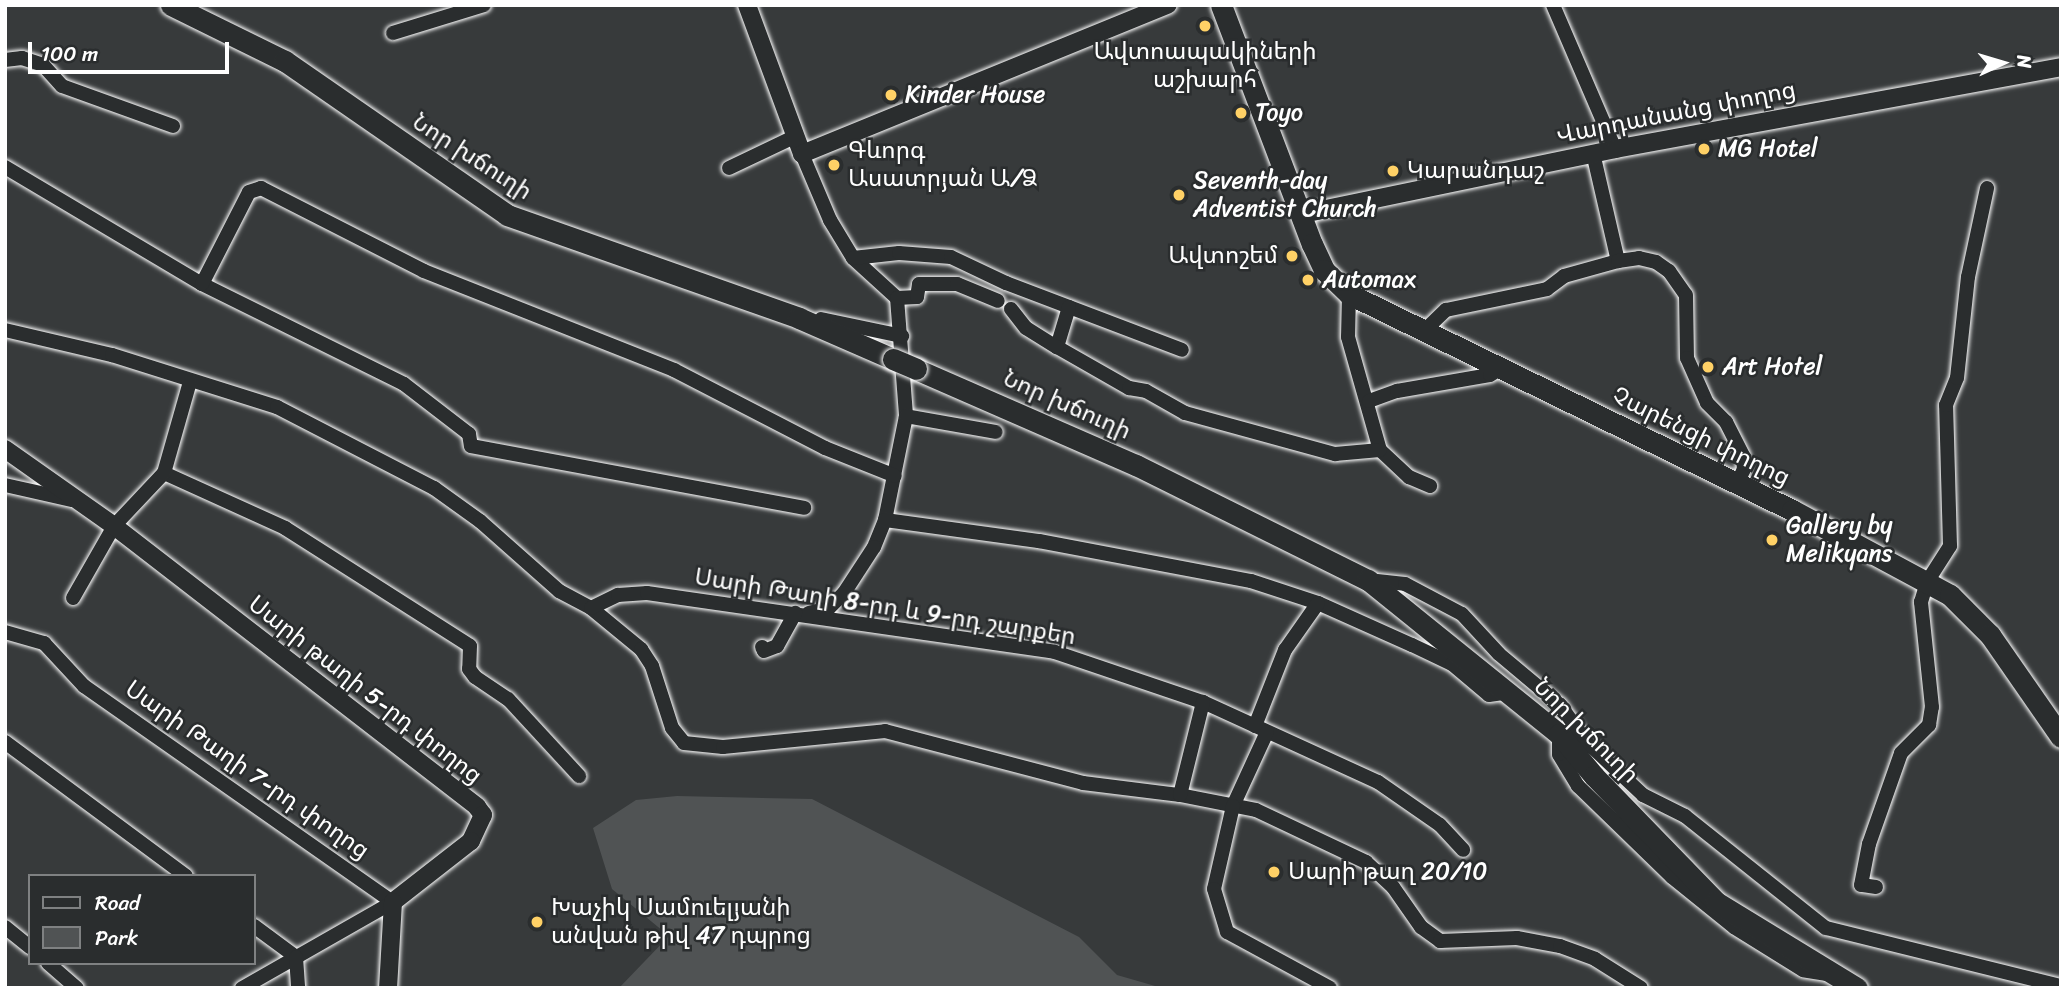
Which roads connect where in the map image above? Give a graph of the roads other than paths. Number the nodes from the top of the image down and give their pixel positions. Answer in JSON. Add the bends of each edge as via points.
{"nodes":[{"id":1,"x":171,"y":5,"type":"edge"},
{"id":2,"x":484,"y":5,"type":"edge"},
{"id":3,"x":747,"y":5,"type":"edge"},
{"id":4,"x":1168,"y":5,"type":"edge"},
{"id":5,"x":1221,"y":5,"type":"edge"},
{"id":6,"x":1553,"y":5,"type":"edge"},
{"id":7,"x":393,"y":33,"type":"dead end"},
{"id":8,"x":5,"y":60,"type":"edge"},
{"id":9,"x":2061,"y":67,"type":"edge"},
{"id":10,"x":173,"y":126,"type":"dead end"},
{"id":11,"x":796,"y":136,"type":"junction"},
{"id":12,"x":1615,"y":149,"type":"junction"},
{"id":13,"x":1593,"y":153,"type":"junction"},
{"id":14,"x":802,"y":154,"type":"junction"},
{"id":15,"x":5,"y":167,"type":"edge"},
{"id":16,"x":729,"y":168,"type":"dead end"},
{"id":17,"x":1987,"y":188,"type":"dead end"},
{"id":18,"x":1302,"y":214,"type":"junction"},
{"id":19,"x":853,"y":258,"type":"junction"},
{"id":20,"x":1618,"y":261,"type":"junction"},
{"id":21,"x":202,"y":284,"type":"junction"},
{"id":22,"x":1349,"y":294,"type":"junction"},
{"id":23,"x":897,"y":298,"type":"junction"},
{"id":24,"x":998,"y":301,"type":"dead end"},
{"id":25,"x":1069,"y":307,"type":"junction"},
{"id":26,"x":1011,"y":309,"type":"dead end"},
{"id":27,"x":799,"y":318,"type":"junction"},
{"id":28,"x":5,"y":330,"type":"edge"},
{"id":29,"x":1425,"y":330,"type":"junction"},
{"id":30,"x":902,"y":336,"type":"junction"},
{"id":31,"x":1057,"y":347,"type":"junction"},
{"id":32,"x":1182,"y":350,"type":"dead end"},
{"id":33,"x":1500,"y":369,"type":"junction"},
{"id":34,"x":190,"y":382,"type":"junction"},
{"id":35,"x":1369,"y":401,"type":"junction"},
{"id":36,"x":906,"y":416,"type":"junction"},
{"id":37,"x":996,"y":432,"type":"dead end"},
{"id":38,"x":5,"y":449,"type":"edge"},
{"id":39,"x":1380,"y":450,"type":"junction"},
{"id":40,"x":164,"y":473,"type":"junction"},
{"id":41,"x":895,"y":476,"type":"junction"},
{"id":42,"x":1737,"y":484,"type":"junction"},
{"id":43,"x":5,"y":485,"type":"edge"},
{"id":44,"x":1430,"y":486,"type":"dead end"},
{"id":45,"x":72,"y":500,"type":"junction"},
{"id":46,"x":804,"y":508,"type":"dead end"},
{"id":47,"x":885,"y":520,"type":"junction"},
{"id":48,"x":114,"y":526,"type":"junction"},
{"id":49,"x":1368,"y":580,"type":"junction"},
{"id":50,"x":1927,"y":582,"type":"junction"},
{"id":51,"x":72,"y":598,"type":"dead end"},
{"id":52,"x":1318,"y":603,"type":"junction"},
{"id":53,"x":591,"y":608,"type":"junction"},
{"id":54,"x":802,"y":613,"type":"junction"},
{"id":55,"x":5,"y":632,"type":"edge"},
{"id":56,"x":762,"y":647,"type":"dead end"},
{"id":57,"x":1505,"y":693,"type":"junction"},
{"id":58,"x":1203,"y":702,"type":"junction"},
{"id":59,"x":1261,"y":729,"type":"junction"},
{"id":60,"x":2061,"y":737,"type":"edge"},
{"id":61,"x":5,"y":742,"type":"edge"},
{"id":62,"x":1559,"y":744,"type":"junction"},
{"id":63,"x":1588,"y":745,"type":"junction"},
{"id":64,"x":579,"y":776,"type":"dead end"},
{"id":65,"x":1180,"y":795,"type":"junction"},
{"id":66,"x":1233,"y":806,"type":"junction"},
{"id":67,"x":1463,"y":850,"type":"dead end"},
{"id":68,"x":183,"y":874,"type":"edge"},
{"id":69,"x":1877,"y":887,"type":"dead end"},
{"id":70,"x":393,"y":902,"type":"junction"},
{"id":71,"x":5,"y":927,"type":"edge"},
{"id":72,"x":256,"y":927,"type":"edge"},
{"id":73,"x":28,"y":945,"type":"edge"},
{"id":74,"x":296,"y":957,"type":"junction"},
{"id":75,"x":50,"y":965,"type":"edge"},
{"id":76,"x":2061,"y":986,"type":"edge"},
{"id":77,"x":77,"y":988,"type":"edge"},
{"id":78,"x":242,"y":988,"type":"edge"},
{"id":79,"x":298,"y":988,"type":"edge"},
{"id":80,"x":388,"y":988,"type":"edge"},
{"id":81,"x":1330,"y":988,"type":"edge"},
{"id":82,"x":1641,"y":988,"type":"edge"},
{"id":83,"x":1857,"y":988,"type":"edge"}],
"edges":[{"from":1,"to":27,"type":"main road","name":"Նոր խճուղի","via":[[285,61],[507,215]]},
{"from":2,"to":7,"type":"street"},
{"from":3,"to":11,"type":"street"},
{"from":4,"to":14,"type":"street"},
{"from":5,"to":18,"type":"main road","name":"Չարենցի փողոց"},
{"from":6,"to":12,"type":"street"},
{"from":8,"to":10,"type":"street","via":[[22,58],[43,65],[62,86]]},
{"from":9,"to":12,"type":"street","name":"Վարդանանց փողոց"},
{"from":11,"to":14,"type":"street"},
{"from":11,"to":16,"type":"street"},
{"from":12,"to":13,"type":"street","name":"Վարդանանց փողոց"},
{"from":13,"to":18,"type":"street","name":"Վարդանանց փողոց"},
{"from":13,"to":20,"type":"street"},
{"from":14,"to":19,"type":"street","via":[[830,220]]},
{"from":15,"to":21,"type":"street"},
{"from":17,"to":50,"type":"street","via":[[1968,276],[1957,378],[1946,405],[1950,546]]},
{"from":18,"to":22,"type":"main road","name":"Չարենցի փողոց","via":[[1324,270]]},
{"from":19,"to":23,"type":"street"},
{"from":19,"to":25,"type":"street","via":[[899,253],[951,257]]},
{"from":20,"to":29,"type":"street","via":[[1564,276],[1547,289],[1446,310]]},
{"from":20,"to":42,"type":"street","via":[[1639,258],[1656,262],[1679,283],[1689,308],[1687,358],[1707,403],[1726,422],[1742,456],[1744,469]]},
{"from":21,"to":41,"type":"street","via":[[250,191],[261,188],[425,271],[674,370],[825,448]]},
{"from":21,"to":46,"type":"street","via":[[404,384],[469,434],[471,446]]},
{"from":22,"to":29,"type":"main road","name":"Չարենցի փողոց"},
{"from":22,"to":35,"type":"street","via":[[1349,338]]},
{"from":23,"to":24,"type":"street","via":[[917,297],[919,284],[957,284]]},
{"from":23,"to":30,"type":"street"},
{"from":25,"to":31,"type":"street"},
{"from":25,"to":32,"type":"street"},
{"from":26,"to":31,"type":"street","via":[[1026,328]]},
{"from":27,"to":30,"type":"street"},
{"from":27,"to":49,"type":"main road","name":"Նոր խճուղի","bridge":true,"via":[[1136,464]]},
{"from":28,"to":34,"type":"street","via":[[113,355]]},
{"from":29,"to":33,"type":"main road","name":"Չարենցի փողոց"},
{"from":30,"to":36,"type":"street"},
{"from":31,"to":39,"type":"street","via":[[1097,372],[1185,413],[1335,454]]},
{"from":33,"to":35,"type":"street"},
{"from":33,"to":42,"type":"main road","name":"Չարենցի փողոց"},
{"from":34,"to":40,"type":"street"},
{"from":34,"to":53,"type":"street","via":[[277,407],[434,488],[480,521],[559,590]]},
{"from":35,"to":39,"type":"street"},
{"from":36,"to":37,"type":"street"},
{"from":36,"to":41,"type":"street"},
{"from":38,"to":45,"type":"street"},
{"from":39,"to":44,"type":"street","via":[[1409,477]]},
{"from":40,"to":48,"type":"street"},
{"from":40,"to":64,"type":"street","via":[[285,528],[470,646],[470,669],[475,677],[508,699]]},
{"from":41,"to":47,"type":"street"},
{"from":42,"to":50,"type":"main road","name":"Չարենցի փողոց"},
{"from":43,"to":45,"type":"street"},
{"from":45,"to":48,"type":"street"},
{"from":47,"to":52,"type":"street","via":[[1040,541],[1251,581]]},
{"from":47,"to":54,"type":"street","via":[[863,567],[844,593],[829,608]]},
{"from":48,"to":51,"type":"street"},
{"from":48,"to":70,"type":"street","name":"Սարի թաղի 5-րդ փողոց","via":[[483,815],[471,841]]},
{"from":49,"to":57,"type":"main road","name":"Նոր խճուղի"},
{"from":49,"to":63,"type":"street","via":[[1405,584],[1462,614],[1499,654],[1560,705]]},
{"from":50,"to":60,"type":"main road","name":"Չարենցի փողոց","via":[[1950,595],[1990,635]]},
{"from":50,"to":69,"type":"street","via":[[1921,602],[1932,706],[1929,725],[1902,753],[1868,844],[1861,885]]},
{"from":52,"to":57,"type":"street","via":[[1452,664],[1489,695]]},
{"from":52,"to":59,"type":"street","via":[[1285,649]]},
{"from":53,"to":54,"type":"street","name":"Սարի Թաղի 8-րդ և 9-րդ շարքեր","via":[[633,592]]},
{"from":53,"to":65,"type":"street","via":[[647,657],[672,728],[684,743],[723,747],[885,731],[1044,775]]},
{"from":54,"to":56,"type":"street","via":[[777,646],[764,651]]},
{"from":54,"to":58,"type":"street","name":"Սարի Թաղի 8-րդ և 9-րդ շարքեր","via":[[853,625],[1055,652]]},
{"from":55,"to":70,"type":"street","name":"Սարի Թաղի 7-րդ փողոց","via":[[44,643],[85,685]]},
{"from":57,"to":62,"type":"main road","name":"Նոր խճուղի"},
{"from":58,"to":59,"type":"street","name":"Սարի Թաղի 8-րդ և 9-րդ շարքեր"},
{"from":58,"to":65,"type":"street"},
{"from":59,"to":66,"type":"street"},
{"from":59,"to":67,"type":"street","name":"Սարի Թաղի 8-րդ և 9-րդ շարքեր","via":[[1387,787],[1440,825]]},
{"from":61,"to":68,"type":"street"},
{"from":62,"to":63,"type":"street"},
{"from":62,"to":83,"type":"main road","name":"Նոր խճուղի","via":[[1716,902]]},
{"from":63,"to":76,"type":"street","via":[[1643,794],[1685,816],[1826,928]]},
{"from":65,"to":66,"type":"street"},
{"from":66,"to":81,"type":"street","via":[[1214,889],[1227,932]]},
{"from":66,"to":82,"type":"street","via":[[1279,817],[1366,862],[1393,887],[1421,927],[1440,941],[1517,938],[1560,946],[1595,959]]},
{"from":70,"to":74,"type":"street"},
{"from":70,"to":80,"type":"street"},
{"from":71,"to":73,"type":"street"},
{"from":72,"to":74,"type":"street"},
{"from":74,"to":78,"type":"street"},
{"from":74,"to":79,"type":"street"},
{"from":75,"to":77,"type":"street"}]}
